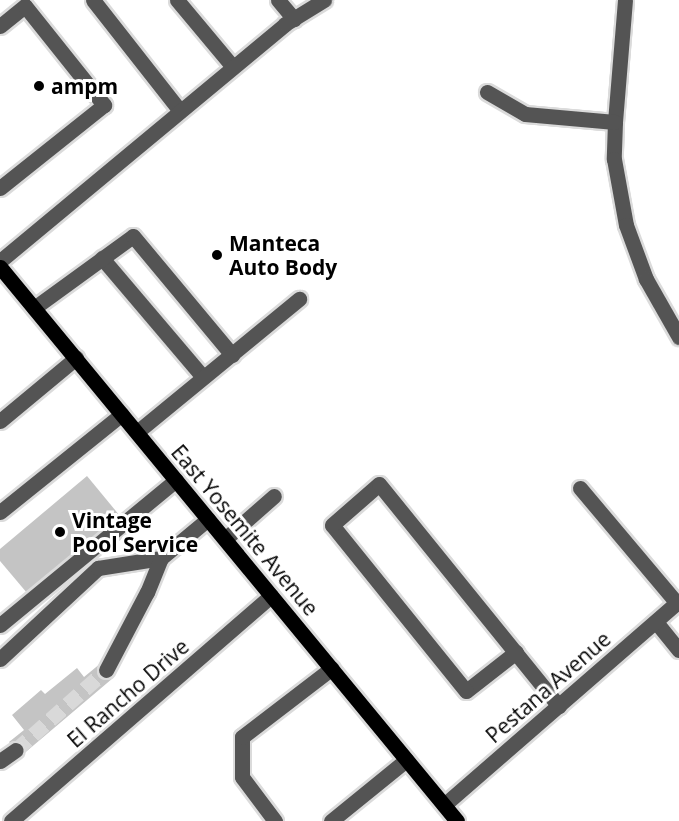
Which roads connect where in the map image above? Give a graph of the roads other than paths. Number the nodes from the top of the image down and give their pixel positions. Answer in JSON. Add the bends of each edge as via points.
{"nodes":[{"id":1,"x":93,"y":0,"type":"edge"},
{"id":2,"x":177,"y":0,"type":"edge"},
{"id":3,"x":278,"y":0,"type":"edge"},
{"id":4,"x":324,"y":0,"type":"edge"},
{"id":5,"x":625,"y":0,"type":"edge"},
{"id":6,"x":294,"y":19,"type":"junction"},
{"id":7,"x":0,"y":26,"type":"edge"},
{"id":8,"x":233,"y":67,"type":"junction"},
{"id":9,"x":487,"y":92,"type":"dead end"},
{"id":10,"x":180,"y":111,"type":"junction"},
{"id":11,"x":615,"y":122,"type":"junction"},
{"id":12,"x":0,"y":188,"type":"edge"},
{"id":13,"x":102,"y":258,"type":"junction"},
{"id":14,"x":0,"y":261,"type":"edge"},
{"id":15,"x":0,"y":267,"type":"edge"},
{"id":16,"x":299,"y":299,"type":"dead end"},
{"id":17,"x":34,"y":308,"type":"junction"},
{"id":18,"x":679,"y":337,"type":"edge"},
{"id":19,"x":232,"y":355,"type":"junction"},
{"id":20,"x":76,"y":358,"type":"junction"},
{"id":21,"x":203,"y":377,"type":"junction"},
{"id":22,"x":122,"y":414,"type":"junction"},
{"id":23,"x":0,"y":421,"type":"edge"},
{"id":24,"x":137,"y":432,"type":"junction"},
{"id":25,"x":176,"y":480,"type":"junction"},
{"id":26,"x":580,"y":488,"type":"dead end"},
{"id":27,"x":274,"y":496,"type":"dead end"},
{"id":28,"x":0,"y":512,"type":"edge"},
{"id":29,"x":208,"y":519,"type":"junction"},
{"id":30,"x":225,"y":539,"type":"junction"},
{"id":31,"x":161,"y":558,"type":"junction"},
{"id":32,"x":271,"y":596,"type":"junction"},
{"id":33,"x":678,"y":602,"type":"edge"},
{"id":34,"x":656,"y":622,"type":"junction"},
{"id":35,"x":0,"y":626,"type":"edge"},
{"id":36,"x":679,"y":650,"type":"edge"},
{"id":37,"x":516,"y":652,"type":"junction"},
{"id":38,"x":0,"y":659,"type":"edge"},
{"id":39,"x":332,"y":668,"type":"junction"},
{"id":40,"x":106,"y":670,"type":"tunnel mouth"},
{"id":41,"x":559,"y":706,"type":"junction"},
{"id":42,"x":16,"y":750,"type":"tunnel mouth"},
{"id":43,"x":406,"y":760,"type":"junction"},
{"id":44,"x":0,"y":761,"type":"edge"},
{"id":45,"x":444,"y":805,"type":"junction"},
{"id":46,"x":11,"y":821,"type":"edge"},
{"id":47,"x":275,"y":821,"type":"edge"},
{"id":48,"x":331,"y":821,"type":"edge"},
{"id":49,"x":457,"y":821,"type":"edge"}],
"edges":[{"from":1,"to":10,"type":"street"},
{"from":2,"to":8,"type":"street"},
{"from":3,"to":6,"type":"street"},
{"from":4,"to":6,"type":"street"},
{"from":5,"to":11,"type":"street"},
{"from":6,"to":8,"type":"street"},
{"from":7,"to":12,"type":"street","via":[[24,6],[104,105]]},
{"from":8,"to":10,"type":"street"},
{"from":9,"to":11,"type":"street","via":[[525,114]]},
{"from":10,"to":14,"type":"street"},
{"from":11,"to":18,"type":"street","via":[[614,159],[626,225],[646,279]]},
{"from":13,"to":17,"type":"street"},
{"from":13,"to":19,"type":"street","via":[[133,236]]},
{"from":13,"to":21,"type":"street"},
{"from":15,"to":17,"type":"main road","name":"East Yosemite Avenue"},
{"from":16,"to":19,"type":"street"},
{"from":17,"to":20,"type":"main road","name":"East Yosemite Avenue"},
{"from":19,"to":21,"type":"street"},
{"from":20,"to":22,"type":"main road","name":"East Yosemite Avenue"},
{"from":20,"to":23,"type":"street"},
{"from":21,"to":24,"type":"street"},
{"from":22,"to":24,"type":"main road","name":"East Yosemite Avenue"},
{"from":22,"to":28,"type":"street"},
{"from":24,"to":25,"type":"main road","name":"East Yosemite Avenue"},
{"from":25,"to":29,"type":"main road","name":"East Yosemite Avenue"},
{"from":25,"to":35,"type":"street"},
{"from":26,"to":33,"type":"street"},
{"from":27,"to":30,"type":"street"},
{"from":29,"to":30,"type":"main road","name":"East Yosemite Avenue"},
{"from":29,"to":31,"type":"street"},
{"from":30,"to":32,"type":"main road","name":"East Yosemite Avenue"},
{"from":31,"to":38,"type":"street","via":[[98,568]]},
{"from":31,"to":40,"type":"street"},
{"from":32,"to":39,"type":"main road","name":"East Yosemite Avenue"},
{"from":32,"to":46,"type":"street","name":"El Rancho Drive"},
{"from":33,"to":34,"type":"street","name":"Pestana Avenue"},
{"from":34,"to":36,"type":"street"},
{"from":34,"to":41,"type":"street","name":"Pestana Avenue"},
{"from":37,"to":37,"type":"street","via":[[379,484],[332,525],[466,691]]},
{"from":37,"to":41,"type":"street"},
{"from":39,"to":43,"type":"main road","name":"East Yosemite Avenue"},
{"from":39,"to":47,"type":"street","via":[[242,737],[242,777]]},
{"from":41,"to":45,"type":"street","name":"Pestana Avenue"},
{"from":42,"to":44,"type":"street"},
{"from":43,"to":45,"type":"main road","name":"East Yosemite Avenue"},
{"from":43,"to":48,"type":"street"},
{"from":45,"to":49,"type":"main road","name":"East Yosemite Avenue"}]}
